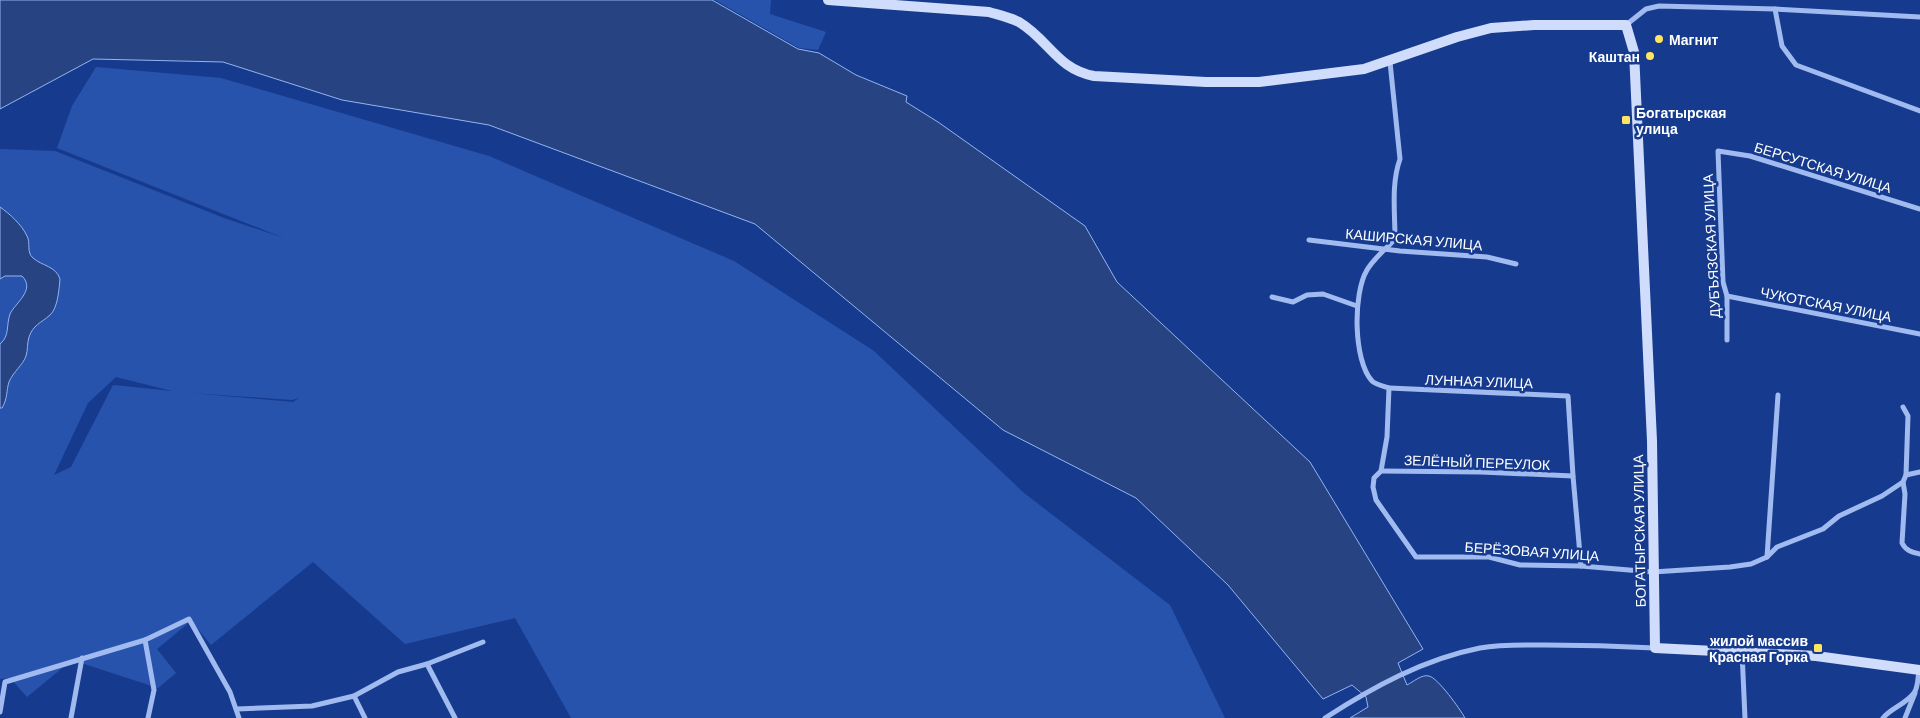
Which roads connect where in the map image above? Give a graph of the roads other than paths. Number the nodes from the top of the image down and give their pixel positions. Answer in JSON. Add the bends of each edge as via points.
{"nodes":[{"id":1,"x":828,"y":0,"type":"edge"},
{"id":2,"x":1775,"y":9,"type":"junction"},
{"id":3,"x":1920,"y":17,"type":"edge"},
{"id":4,"x":1626,"y":25,"type":"junction"},
{"id":5,"x":1390,"y":62,"type":"junction"},
{"id":6,"x":1920,"y":111,"type":"edge"},
{"id":7,"x":1718,"y":151,"type":"joint"},
{"id":8,"x":1920,"y":209,"type":"edge"},
{"id":9,"x":1309,"y":240,"type":"dead end"},
{"id":10,"x":1387,"y":248,"type":"junction"},
{"id":11,"x":1516,"y":264,"type":"dead end"},
{"id":12,"x":1272,"y":296,"type":"dead end"},
{"id":13,"x":1727,"y":296,"type":"junction"},
{"id":14,"x":1358,"y":306,"type":"junction"},
{"id":15,"x":1920,"y":334,"type":"edge"},
{"id":16,"x":1727,"y":340,"type":"dead end"},
{"id":17,"x":1389,"y":388,"type":"junction"},
{"id":18,"x":1778,"y":395,"type":"dead end"},
{"id":19,"x":1903,"y":407,"type":"dead end"},
{"id":20,"x":1381,"y":471,"type":"junction"},
{"id":21,"x":1920,"y":472,"type":"edge"},
{"id":22,"x":1573,"y":476,"type":"junction"},
{"id":23,"x":1906,"y":476,"type":"junction"},
{"id":24,"x":1903,"y":482,"type":"junction"},
{"id":25,"x":1920,"y":554,"type":"edge"},
{"id":26,"x":1767,"y":558,"type":"junction"},
{"id":27,"x":1581,"y":566,"type":"junction"},
{"id":28,"x":1653,"y":572,"type":"junction"},
{"id":29,"x":145,"y":640,"type":"junction"},
{"id":30,"x":483,"y":642,"type":"dead end"},
{"id":31,"x":1655,"y":648,"type":"junction"},
{"id":32,"x":1742,"y":652,"type":"junction"},
{"id":33,"x":82,"y":658,"type":"junction"},
{"id":34,"x":427,"y":664,"type":"junction"},
{"id":35,"x":1920,"y":669,"type":"edge"},
{"id":36,"x":1915,"y":692,"type":"junction"},
{"id":37,"x":354,"y":696,"type":"junction"},
{"id":38,"x":238,"y":709,"type":"junction"},
{"id":39,"x":0,"y":712,"type":"edge"},
{"id":40,"x":71,"y":718,"type":"edge"},
{"id":41,"x":148,"y":718,"type":"edge"},
{"id":42,"x":239,"y":718,"type":"edge"},
{"id":43,"x":365,"y":718,"type":"edge"},
{"id":44,"x":455,"y":718,"type":"edge"},
{"id":45,"x":1325,"y":718,"type":"edge"},
{"id":46,"x":1746,"y":718,"type":"edge"},
{"id":47,"x":1883,"y":718,"type":"edge"},
{"id":48,"x":1905,"y":718,"type":"edge"}],
"edges":[{"from":1,"to":5,"type":"main road","via":[[989,12],[1007,17],[1040,39],[1063,63],[1081,74],[1094,76],[1259,82],[1343,73]]},
{"from":2,"to":3,"type":"street"},
{"from":2,"to":4,"type":"street","via":[[1659,6],[1646,9]]},
{"from":2,"to":6,"type":"street","via":[[1782,46],[1796,66]]},
{"from":4,"to":5,"type":"main road","via":[[1491,28]]},
{"from":4,"to":28,"type":"main road","name":"БОГАТЫРСКАЯ УЛИЦА","via":[[1634,52],[1652,442]]},
{"from":5,"to":10,"type":"street","via":[[1400,159],[1394,189],[1395,238]]},
{"from":7,"to":8,"type":"street","name":"БЕРСУТСКАЯ УЛИЦА","via":[[1750,156]]},
{"from":7,"to":13,"type":"street","name":"ДУБЪЯЗСКАЯ УЛИЦА","via":[[1723,282]]},
{"from":9,"to":10,"type":"street","name":"КАШИРСКАЯ УЛИЦА"},
{"from":10,"to":11,"type":"street","name":"КАШИРСКАЯ УЛИЦА","via":[[1487,257]]},
{"from":10,"to":14,"type":"street","via":[[1366,271]]},
{"from":12,"to":14,"type":"street","via":[[1293,302],[1323,294]]},
{"from":13,"to":15,"type":"street","name":"ЧУКОТСКАЯ УЛИЦА"},
{"from":13,"to":16,"type":"street","name":"ДУБЪЯЗСКАЯ УЛИЦА"},
{"from":14,"to":17,"type":"street","via":[[1357,344],[1367,374],[1373,383]]},
{"from":17,"to":20,"type":"street","via":[[1387,437]]},
{"from":17,"to":22,"type":"street","name":"ЛУННАЯ УЛИЦА","via":[[1568,396]]},
{"from":18,"to":26,"type":"street"},
{"from":19,"to":23,"type":"street","via":[[1908,416]]},
{"from":20,"to":22,"type":"street","name":"ЗЕЛЁНЫЙ ПЕРЕУЛОК"},
{"from":20,"to":27,"type":"street","name":"БЕРЁЗОВАЯ УЛИЦА","via":[[1374,478],[1376,500],[1416,557],[1489,557],[1520,565]]},
{"from":21,"to":23,"type":"street"},
{"from":22,"to":27,"type":"street"},
{"from":23,"to":24,"type":"street","name":"БЕРЁЗОВАЯ УЛИЦА"},
{"from":24,"to":25,"type":"street","via":[[1902,543],[1905,548]]},
{"from":24,"to":26,"type":"street","name":"БЕРЁЗОВАЯ УЛИЦА","via":[[1882,496],[1839,516],[1823,529],[1777,547]]},
{"from":26,"to":28,"type":"street","name":"БЕРЁЗОВАЯ УЛИЦА","via":[[1730,568]]},
{"from":27,"to":28,"type":"street","name":"БЕРЁЗОВАЯ УЛИЦА"},
{"from":28,"to":31,"type":"main road","name":"БОГАТЫРСКАЯ УЛИЦА"},
{"from":29,"to":33,"type":"street"},
{"from":29,"to":38,"type":"street","via":[[189,619]]},
{"from":29,"to":41,"type":"street","via":[[154,690]]},
{"from":30,"to":34,"type":"street"},
{"from":31,"to":32,"type":"main road"},
{"from":31,"to":45,"type":"street","via":[[1508,645],[1481,648],[1410,670]]},
{"from":32,"to":35,"type":"main road","via":[[1816,656]]},
{"from":32,"to":46,"type":"street"},
{"from":33,"to":39,"type":"street","via":[[5,682]]},
{"from":33,"to":40,"type":"street"},
{"from":34,"to":37,"type":"street","via":[[398,672]]},
{"from":34,"to":44,"type":"street"},
{"from":35,"to":36,"type":"street"},
{"from":36,"to":47,"type":"street"},
{"from":36,"to":48,"type":"street"},
{"from":37,"to":38,"type":"street","via":[[312,706]]},
{"from":37,"to":43,"type":"street"},
{"from":38,"to":42,"type":"street"}]}
